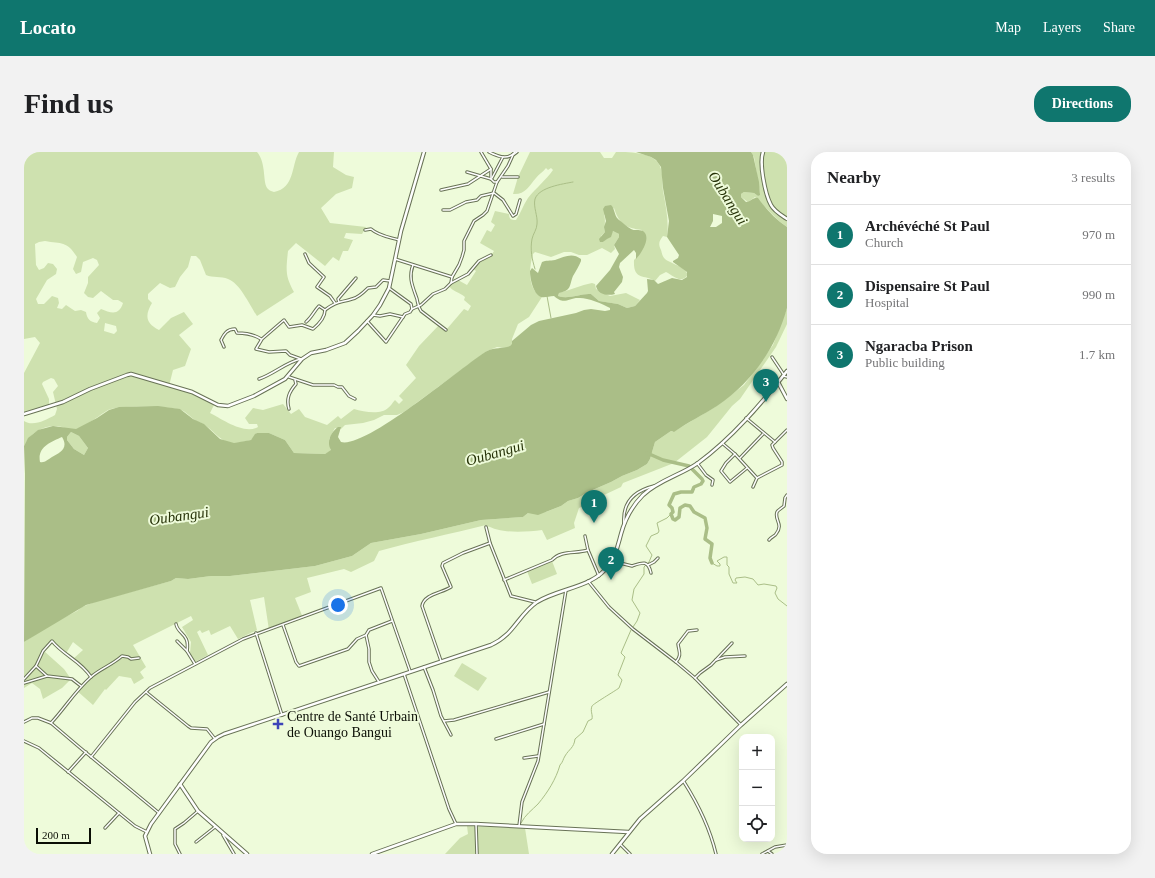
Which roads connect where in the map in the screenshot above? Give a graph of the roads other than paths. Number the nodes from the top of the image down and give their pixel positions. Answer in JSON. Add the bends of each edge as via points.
{"nodes":[{"id":1,"x":424,"y":152,"type":"edge"},
{"id":2,"x":481,"y":152,"type":"edge"},
{"id":3,"x":489,"y":152,"type":"edge"},
{"id":4,"x":516,"y":152,"type":"edge"},
{"id":5,"x":763,"y":152,"type":"edge"},
{"id":6,"x":513,"y":155,"type":"junction"},
{"id":7,"x":503,"y":157,"type":"junction"},
{"id":8,"x":491,"y":169,"type":"junction"},
{"id":9,"x":467,"y":172,"type":"dead end"},
{"id":10,"x":481,"y":176,"type":"junction"},
{"id":11,"x":502,"y":177,"type":"junction"},
{"id":12,"x":518,"y":177,"type":"dead end"},
{"id":13,"x":491,"y":179,"type":"junction"},
{"id":14,"x":497,"y":182,"type":"junction"},
{"id":15,"x":440,"y":190,"type":"dead end"},
{"id":16,"x":494,"y":193,"type":"junction"},
{"id":17,"x":520,"y":200,"type":"dead end"},
{"id":18,"x":443,"y":210,"type":"dead end"},
{"id":19,"x":787,"y":220,"type":"edge"},
{"id":20,"x":365,"y":230,"type":"dead end"},
{"id":21,"x":399,"y":240,"type":"junction"},
{"id":22,"x":305,"y":254,"type":"dead end"},
{"id":23,"x":491,"y":255,"type":"dead end"},
{"id":24,"x":395,"y":259,"type":"junction"},
{"id":25,"x":413,"y":265,"type":"junction"},
{"id":26,"x":452,"y":277,"type":"junction"},
{"id":27,"x":356,"y":278,"type":"dead end"},
{"id":28,"x":390,"y":281,"type":"junction"},
{"id":29,"x":451,"y":283,"type":"junction"},
{"id":30,"x":389,"y":288,"type":"junction"},
{"id":31,"x":339,"y":302,"type":"junction"},
{"id":32,"x":335,"y":303,"type":"junction"},
{"id":33,"x":418,"y":307,"type":"junction"},
{"id":34,"x":412,"y":309,"type":"junction"},
{"id":35,"x":325,"y":310,"type":"junction"},
{"id":36,"x":372,"y":315,"type":"junction"},
{"id":37,"x":403,"y":317,"type":"junction"},
{"id":38,"x":367,"y":321,"type":"junction"},
{"id":39,"x":306,"y":322,"type":"dead end"},
{"id":40,"x":446,"y":330,"type":"dead end"},
{"id":41,"x":262,"y":339,"type":"junction"},
{"id":42,"x":224,"y":348,"type":"dead end"},
{"id":43,"x":772,"y":357,"type":"dead end"},
{"id":44,"x":302,"y":359,"type":"junction"},
{"id":45,"x":787,"y":371,"type":"edge"},
{"id":46,"x":785,"y":376,"type":"edge"},
{"id":47,"x":288,"y":377,"type":"junction"},
{"id":48,"x":259,"y":379,"type":"dead end"},
{"id":49,"x":295,"y":380,"type":"junction"},
{"id":50,"x":778,"y":382,"type":"junction"},
{"id":51,"x":355,"y":399,"type":"dead end"},
{"id":52,"x":787,"y":399,"type":"edge"},
{"id":53,"x":289,"y":410,"type":"dead end"},
{"id":54,"x":24,"y":414,"type":"edge"},
{"id":55,"x":746,"y":418,"type":"junction"},
{"id":56,"x":787,"y":430,"type":"edge"},
{"id":57,"x":764,"y":434,"type":"junction"},
{"id":58,"x":775,"y":442,"type":"junction"},
{"id":59,"x":722,"y":443,"type":"junction"},
{"id":60,"x":735,"y":454,"type":"junction"},
{"id":61,"x":740,"y":458,"type":"junction"},
{"id":62,"x":696,"y":464,"type":"junction"},
{"id":63,"x":747,"y":468,"type":"junction"},
{"id":64,"x":757,"y":478,"type":"junction"},
{"id":65,"x":656,"y":485,"type":"junction"},
{"id":66,"x":712,"y":485,"type":"dead end"},
{"id":67,"x":753,"y":486,"type":"dead end"},
{"id":68,"x":787,"y":495,"type":"edge"},
{"id":69,"x":624,"y":524,"type":"junction"},
{"id":70,"x":486,"y":527,"type":"dead end"},
{"id":71,"x":586,"y":536,"type":"dead end"},
{"id":72,"x":769,"y":540,"type":"dead end"},
{"id":73,"x":490,"y":543,"type":"junction"},
{"id":74,"x":588,"y":550,"type":"junction"},
{"id":75,"x":658,"y":558,"type":"dead end"},
{"id":76,"x":612,"y":561,"type":"junction"},
{"id":77,"x":646,"y":564,"type":"junction"},
{"id":78,"x":651,"y":573,"type":"dead end"},
{"id":79,"x":599,"y":576,"type":"junction"},
{"id":80,"x":504,"y":580,"type":"junction"},
{"id":81,"x":588,"y":581,"type":"junction"},
{"id":82,"x":566,"y":590,"type":"junction"},
{"id":83,"x":537,"y":603,"type":"junction"},
{"id":84,"x":392,"y":621,"type":"junction"},
{"id":85,"x":176,"y":624,"type":"dead end"},
{"id":86,"x":282,"y":624,"type":"junction"},
{"id":87,"x":697,"y":630,"type":"dead end"},
{"id":88,"x":256,"y":633,"type":"junction"},
{"id":89,"x":366,"y":635,"type":"junction"},
{"id":90,"x":177,"y":641,"type":"dead end"},
{"id":91,"x":732,"y":643,"type":"dead end"},
{"id":92,"x":187,"y":652,"type":"junction"},
{"id":93,"x":722,"y":653,"type":"junction"},
{"id":94,"x":745,"y":656,"type":"dead end"},
{"id":95,"x":724,"y":657,"type":"junction"},
{"id":96,"x":139,"y":658,"type":"dead end"},
{"id":97,"x":716,"y":660,"type":"junction"},
{"id":98,"x":441,"y":661,"type":"junction"},
{"id":99,"x":676,"y":662,"type":"junction"},
{"id":100,"x":195,"y":664,"type":"junction"},
{"id":101,"x":36,"y":666,"type":"junction"},
{"id":102,"x":424,"y":667,"type":"junction"},
{"id":103,"x":410,"y":671,"type":"junction"},
{"id":104,"x":404,"y":674,"type":"junction"},
{"id":105,"x":47,"y":676,"type":"junction"},
{"id":106,"x":91,"y":677,"type":"junction"},
{"id":107,"x":695,"y":678,"type":"junction"},
{"id":108,"x":24,"y":679,"type":"edge"},
{"id":109,"x":24,"y":683,"type":"edge"},
{"id":110,"x":380,"y":683,"type":"junction"},
{"id":111,"x":787,"y":684,"type":"edge"},
{"id":112,"x":81,"y":686,"type":"junction"},
{"id":113,"x":146,"y":692,"type":"junction"},
{"id":114,"x":549,"y":692,"type":"junction"},
{"id":115,"x":282,"y":715,"type":"junction"},
{"id":116,"x":444,"y":721,"type":"junction"},
{"id":117,"x":24,"y":722,"type":"edge"},
{"id":118,"x":51,"y":723,"type":"junction"},
{"id":119,"x":544,"y":724,"type":"junction"},
{"id":120,"x":741,"y":725,"type":"junction"},
{"id":121,"x":451,"y":735,"type":"dead end"},
{"id":122,"x":215,"y":739,"type":"junction"},
{"id":123,"x":496,"y":739,"type":"dead end"},
{"id":124,"x":24,"y":741,"type":"edge"},
{"id":125,"x":86,"y":752,"type":"junction"},
{"id":126,"x":538,"y":756,"type":"junction"},
{"id":127,"x":91,"y":757,"type":"junction"},
{"id":128,"x":524,"y":758,"type":"dead end"},
{"id":129,"x":68,"y":772,"type":"junction"},
{"id":130,"x":684,"y":781,"type":"junction"},
{"id":131,"x":180,"y":784,"type":"junction"},
{"id":132,"x":198,"y":811,"type":"junction"},
{"id":133,"x":119,"y":813,"type":"junction"},
{"id":134,"x":159,"y":813,"type":"junction"},
{"id":135,"x":456,"y":824,"type":"junction"},
{"id":136,"x":476,"y":824,"type":"junction"},
{"id":137,"x":519,"y":826,"type":"junction"},
{"id":138,"x":215,"y":827,"type":"junction"},
{"id":139,"x":104,"y":828,"type":"dead end"},
{"id":140,"x":146,"y":832,"type":"junction"},
{"id":141,"x":628,"y":832,"type":"junction"},
{"id":142,"x":222,"y":833,"type":"junction"},
{"id":143,"x":196,"y":842,"type":"dead end"},
{"id":144,"x":620,"y":844,"type":"junction"},
{"id":145,"x":787,"y":845,"type":"edge"},
{"id":146,"x":768,"y":851,"type":"junction"},
{"id":147,"x":150,"y":854,"type":"edge"},
{"id":148,"x":180,"y":854,"type":"edge"},
{"id":149,"x":234,"y":854,"type":"edge"},
{"id":150,"x":248,"y":854,"type":"edge"},
{"id":151,"x":372,"y":854,"type":"edge"},
{"id":152,"x":477,"y":854,"type":"edge"},
{"id":153,"x":612,"y":854,"type":"edge"},
{"id":154,"x":630,"y":854,"type":"edge"},
{"id":155,"x":716,"y":854,"type":"edge"},
{"id":156,"x":762,"y":854,"type":"edge"},
{"id":157,"x":772,"y":854,"type":"edge"}],
"edges":[{"from":1,"to":21,"type":"main road"},
{"from":2,"to":8,"type":"street"},
{"from":3,"to":7,"type":"street"},
{"from":4,"to":6,"type":"street"},
{"from":5,"to":19,"type":"main road","via":[[762,164],[769,202]]},
{"from":6,"to":7,"type":"street"},
{"from":6,"to":11,"type":"street"},
{"from":7,"to":13,"type":"street"},
{"from":8,"to":10,"type":"street"},
{"from":8,"to":13,"type":"street"},
{"from":9,"to":10,"type":"street"},
{"from":10,"to":13,"type":"street"},
{"from":10,"to":15,"type":"street","via":[[468,184]]},
{"from":11,"to":12,"type":"street"},
{"from":11,"to":14,"type":"street"},
{"from":13,"to":14,"type":"street"},
{"from":14,"to":16,"type":"street"},
{"from":16,"to":17,"type":"street","via":[[503,200],[513,216]]},
{"from":16,"to":18,"type":"street","via":[[450,210]]},
{"from":16,"to":26,"type":"street","via":[[484,215],[474,221],[464,241],[459,265]]},
{"from":20,"to":21,"type":"street","via":[[371,229],[384,237]]},
{"from":21,"to":24,"type":"main road"},
{"from":22,"to":32,"type":"street","via":[[309,263],[324,277],[317,287]]},
{"from":23,"to":29,"type":"street","via":[[479,261],[468,274]]},
{"from":24,"to":25,"type":"street"},
{"from":24,"to":28,"type":"main road"},
{"from":25,"to":26,"type":"street"},
{"from":25,"to":33,"type":"street","via":[[411,283]]},
{"from":26,"to":29,"type":"street"},
{"from":27,"to":31,"type":"street","via":[[338,299]]},
{"from":28,"to":30,"type":"main road"},
{"from":28,"to":31,"type":"street","via":[[382,280],[376,287],[368,288],[353,299]]},
{"from":29,"to":33,"type":"street"},
{"from":30,"to":34,"type":"street","via":[[411,304]]},
{"from":30,"to":36,"type":"main road"},
{"from":31,"to":32,"type":"street"},
{"from":32,"to":35,"type":"street"},
{"from":33,"to":34,"type":"street"},
{"from":33,"to":40,"type":"street"},
{"from":34,"to":37,"type":"street"},
{"from":35,"to":39,"type":"street","via":[[319,306]]},
{"from":35,"to":41,"type":"street","via":[[325,315],[314,329],[302,325],[288,327],[284,320]]},
{"from":36,"to":37,"type":"street","via":[[392,314]]},
{"from":36,"to":38,"type":"main road"},
{"from":37,"to":38,"type":"street","via":[[386,342]]},
{"from":38,"to":44,"type":"main road","via":[[345,343],[311,353]]},
{"from":41,"to":42,"type":"street","via":[[245,332],[237,333],[233,329],[226,332],[221,340]]},
{"from":41,"to":44,"type":"street","via":[[256,349],[269,352],[286,351]]},
{"from":43,"to":46,"type":"street"},
{"from":44,"to":47,"type":"main road"},
{"from":44,"to":48,"type":"street","via":[[292,361],[269,376]]},
{"from":45,"to":46,"type":"main road"},
{"from":46,"to":50,"type":"main road"},
{"from":47,"to":49,"type":"street"},
{"from":47,"to":54,"type":"main road","via":[[276,386],[228,406],[218,405],[192,392],[137,375],[127,375],[63,402]]},
{"from":49,"to":51,"type":"street","via":[[313,385],[342,387]]},
{"from":49,"to":53,"type":"street","via":[[296,384],[289,394]]},
{"from":50,"to":52,"type":"main road"},
{"from":50,"to":55,"type":"main road"},
{"from":55,"to":57,"type":"street"},
{"from":55,"to":59,"type":"main road"},
{"from":56,"to":58,"type":"street"},
{"from":57,"to":58,"type":"street"},
{"from":57,"to":61,"type":"street"},
{"from":58,"to":64,"type":"street","via":[[772,445],[782,465]]},
{"from":59,"to":60,"type":"street"},
{"from":59,"to":62,"type":"main road"},
{"from":60,"to":61,"type":"street"},
{"from":60,"to":63,"type":"street","via":[[721,471],[730,482]]},
{"from":61,"to":63,"type":"street"},
{"from":62,"to":65,"type":"main road"},
{"from":62,"to":66,"type":"street","via":[[713,480]]},
{"from":63,"to":64,"type":"street"},
{"from":64,"to":67,"type":"street"},
{"from":65,"to":69,"type":"main road","via":[[642,496]]},
{"from":65,"to":69,"type":"street","via":[[646,488],[628,501],[623,512]]},
{"from":68,"to":72,"type":"street","via":[[784,506],[776,514],[779,530]]},
{"from":69,"to":76,"type":"main road"},
{"from":70,"to":73,"type":"street"},
{"from":71,"to":74,"type":"street"},
{"from":73,"to":80,"type":"street"},
{"from":73,"to":98,"type":"street","via":[[443,562],[442,566],[451,587],[427,597],[422,602]]},
{"from":74,"to":79,"type":"street"},
{"from":74,"to":80,"type":"street","via":[[557,555],[552,560]]},
{"from":75,"to":77,"type":"street"},
{"from":76,"to":77,"type":"street","via":[[632,566],[640,562]]},
{"from":76,"to":79,"type":"main road"},
{"from":77,"to":78,"type":"street"},
{"from":79,"to":81,"type":"main road"},
{"from":80,"to":83,"type":"street","via":[[511,596]]},
{"from":81,"to":82,"type":"main road"},
{"from":81,"to":99,"type":"street","via":[[609,607]]},
{"from":82,"to":83,"type":"main road"},
{"from":82,"to":114,"type":"street"},
{"from":83,"to":98,"type":"main road","via":[[502,640]]},
{"from":84,"to":86,"type":"street","via":[[380,588]]},
{"from":84,"to":89,"type":"street","via":[[369,630]]},
{"from":84,"to":103,"type":"street"},
{"from":85,"to":92,"type":"street","via":[[186,638]]},
{"from":86,"to":88,"type":"street"},
{"from":86,"to":89,"type":"street","via":[[296,662],[300,666],[348,649],[357,639]]},
{"from":87,"to":99,"type":"street","via":[[688,630],[682,637],[678,644],[680,658]]},
{"from":88,"to":100,"type":"street"},
{"from":88,"to":115,"type":"street"},
{"from":89,"to":110,"type":"street","via":[[369,662]]},
{"from":90,"to":92,"type":"street"},
{"from":91,"to":93,"type":"street"},
{"from":92,"to":100,"type":"street"},
{"from":93,"to":95,"type":"street"},
{"from":93,"to":97,"type":"street"},
{"from":94,"to":95,"type":"street"},
{"from":95,"to":97,"type":"street"},
{"from":96,"to":106,"type":"street","via":[[122,656]]},
{"from":97,"to":107,"type":"street"},
{"from":98,"to":102,"type":"main road"},
{"from":99,"to":107,"type":"street"},
{"from":100,"to":113,"type":"street"},
{"from":101,"to":105,"type":"street"},
{"from":101,"to":106,"type":"street","via":[[43,651],[52,641],[74,658]]},
{"from":101,"to":108,"type":"street"},
{"from":102,"to":103,"type":"main road"},
{"from":102,"to":116,"type":"street"},
{"from":103,"to":104,"type":"main road"},
{"from":104,"to":110,"type":"main road"},
{"from":104,"to":135,"type":"street"},
{"from":105,"to":109,"type":"street"},
{"from":105,"to":112,"type":"street","via":[[72,679]]},
{"from":106,"to":112,"type":"street"},
{"from":107,"to":120,"type":"street"},
{"from":110,"to":115,"type":"main road"},
{"from":111,"to":120,"type":"main road"},
{"from":112,"to":118,"type":"street"},
{"from":113,"to":122,"type":"street","via":[[188,726],[207,729]]},
{"from":113,"to":127,"type":"street"},
{"from":114,"to":116,"type":"street"},
{"from":114,"to":119,"type":"street"},
{"from":115,"to":122,"type":"main road"},
{"from":116,"to":121,"type":"street"},
{"from":117,"to":118,"type":"street","via":[[38,718]]},
{"from":118,"to":125,"type":"street"},
{"from":119,"to":123,"type":"street"},
{"from":119,"to":126,"type":"street"},
{"from":120,"to":130,"type":"main road"},
{"from":122,"to":131,"type":"main road"},
{"from":124,"to":129,"type":"street","via":[[39,748]]},
{"from":125,"to":127,"type":"street"},
{"from":125,"to":129,"type":"street"},
{"from":126,"to":128,"type":"street"},
{"from":126,"to":137,"type":"street","via":[[522,802]]},
{"from":127,"to":134,"type":"street"},
{"from":129,"to":133,"type":"street"},
{"from":130,"to":141,"type":"main road"},
{"from":130,"to":155,"type":"street","via":[[707,825]]},
{"from":131,"to":132,"type":"main road"},
{"from":131,"to":134,"type":"main road"},
{"from":132,"to":138,"type":"main road"},
{"from":132,"to":148,"type":"street","via":[[174,829]]},
{"from":133,"to":139,"type":"street"},
{"from":133,"to":140,"type":"street"},
{"from":134,"to":140,"type":"main road"},
{"from":135,"to":136,"type":"main road"},
{"from":135,"to":151,"type":"main road"},
{"from":136,"to":137,"type":"main road"},
{"from":136,"to":152,"type":"street"},
{"from":137,"to":141,"type":"main road"},
{"from":138,"to":142,"type":"main road"},
{"from":138,"to":143,"type":"street"},
{"from":140,"to":147,"type":"main road","via":[[145,840]]},
{"from":141,"to":144,"type":"main road"},
{"from":142,"to":149,"type":"street"},
{"from":142,"to":150,"type":"main road"},
{"from":144,"to":153,"type":"main road"},
{"from":144,"to":154,"type":"street"},
{"from":145,"to":146,"type":"street"},
{"from":146,"to":156,"type":"street"},
{"from":146,"to":157,"type":"street"}]}
